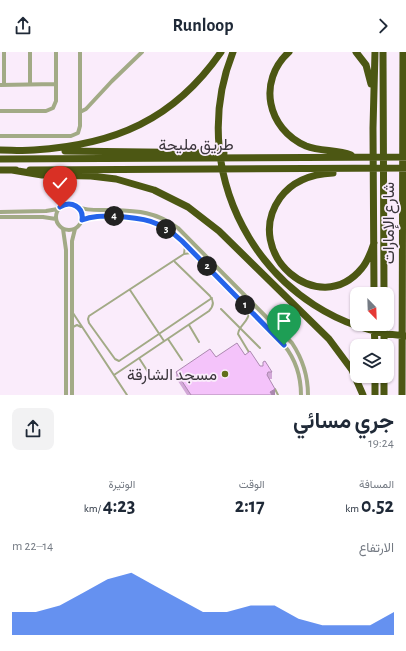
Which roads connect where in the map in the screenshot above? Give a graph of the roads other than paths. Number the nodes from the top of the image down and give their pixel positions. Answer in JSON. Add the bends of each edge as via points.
{"nodes":[{"id":1,"x":4,"y":52,"type":"edge"},
{"id":2,"x":30,"y":52,"type":"edge"},
{"id":3,"x":56,"y":52,"type":"edge"},
{"id":4,"x":80,"y":52,"type":"edge"},
{"id":5,"x":142,"y":52,"type":"edge"},
{"id":6,"x":221,"y":52,"type":"edge"},
{"id":7,"x":233,"y":52,"type":"edge"},
{"id":8,"x":289,"y":52,"type":"edge"},
{"id":9,"x":356,"y":52,"type":"edge"},
{"id":10,"x":374,"y":52,"type":"edge"},
{"id":11,"x":383,"y":52,"type":"edge"},
{"id":12,"x":402,"y":52,"type":"edge"},
{"id":13,"x":30,"y":84,"type":"junction"},
{"id":14,"x":56,"y":84,"type":"junction"},
{"id":15,"x":2,"y":85,"type":"edge"},
{"id":16,"x":0,"y":111,"type":"edge"},
{"id":17,"x":80,"y":112,"type":"junction"},
{"id":18,"x":373,"y":115,"type":"junction"},
{"id":19,"x":0,"y":136,"type":"edge"},
{"id":20,"x":0,"y":150,"type":"edge"},
{"id":21,"x":33,"y":150,"type":"junction"},
{"id":22,"x":357,"y":157,"type":"junction"},
{"id":23,"x":406,"y":157,"type":"edge"},
{"id":24,"x":284,"y":158,"type":"junction"},
{"id":25,"x":0,"y":159,"type":"edge"},
{"id":26,"x":364,"y":168,"type":"junction"},
{"id":27,"x":406,"y":168,"type":"edge"},
{"id":28,"x":0,"y":170,"type":"edge"},
{"id":29,"x":12,"y":170,"type":"junction"},
{"id":30,"x":78,"y":207,"type":"junction"},
{"id":31,"x":59,"y":209,"type":"junction"},
{"id":32,"x":0,"y":212,"type":"edge"},
{"id":33,"x":0,"y":217,"type":"edge"},
{"id":34,"x":56,"y":219,"type":"junction"},
{"id":35,"x":82,"y":220,"type":"junction"},
{"id":36,"x":63,"y":229,"type":"junction"},
{"id":37,"x":74,"y":229,"type":"junction"},
{"id":38,"x":184,"y":243,"type":"junction"},
{"id":39,"x":374,"y":244,"type":"junction"},
{"id":40,"x":184,"y":254,"type":"junction"},
{"id":41,"x":195,"y":254,"type":"junction"},
{"id":42,"x":175,"y":261,"type":"junction"},
{"id":43,"x":374,"y":287,"type":"edge"},
{"id":44,"x":384,"y":287,"type":"edge"},
{"id":45,"x":130,"y":290,"type":"junction"},
{"id":46,"x":212,"y":298,"type":"junction"},
{"id":47,"x":248,"y":299,"type":"junction"},
{"id":48,"x":244,"y":304,"type":"junction"},
{"id":49,"x":221,"y":309,"type":"dead end"},
{"id":50,"x":249,"y":309,"type":"junction"},
{"id":51,"x":72,"y":312,"type":"junction"},
{"id":52,"x":264,"y":314,"type":"junction"},
{"id":53,"x":258,"y":318,"type":"junction"},
{"id":54,"x":249,"y":319,"type":"junction"},
{"id":55,"x":189,"y":325,"type":"junction"},
{"id":56,"x":72,"y":327,"type":"junction"},
{"id":57,"x":82,"y":328,"type":"junction"},
{"id":58,"x":240,"y":328,"type":"junction"},
{"id":59,"x":159,"y":334,"type":"junction"},
{"id":60,"x":406,"y":336,"type":"edge"},
{"id":61,"x":168,"y":339,"type":"junction"},
{"id":62,"x":164,"y":341,"type":"junction"},
{"id":63,"x":199,"y":342,"type":"dead end"},
{"id":64,"x":260,"y":348,"type":"dead end"},
{"id":65,"x":252,"y":357,"type":"edge"},
{"id":66,"x":139,"y":358,"type":"junction"},
{"id":67,"x":182,"y":360,"type":"dead end"},
{"id":68,"x":114,"y":375,"type":"junction"},
{"id":69,"x":150,"y":375,"type":"dead end"},
{"id":70,"x":375,"y":383,"type":"edge"},
{"id":71,"x":384,"y":383,"type":"edge"},
{"id":72,"x":272,"y":386,"type":"edge"},
{"id":73,"x":66,"y":395,"type":"edge"},
{"id":74,"x":72,"y":395,"type":"edge"},
{"id":75,"x":127,"y":395,"type":"edge"},
{"id":76,"x":278,"y":395,"type":"edge"},
{"id":77,"x":301,"y":395,"type":"edge"},
{"id":78,"x":308,"y":395,"type":"edge"},
{"id":79,"x":363,"y":395,"type":"edge"},
{"id":80,"x":375,"y":395,"type":"edge"},
{"id":81,"x":384,"y":395,"type":"edge"},
{"id":82,"x":402,"y":395,"type":"edge"}],
"edges":[{"from":1,"to":15,"type":"street"},
{"from":2,"to":13,"type":"street"},
{"from":3,"to":14,"type":"street"},
{"from":4,"to":17,"type":"street"},
{"from":5,"to":17,"type":"street","via":[[86,109]]},
{"from":6,"to":21,"type":"highway","via":[[187,93],[145,123],[96,142]]},
{"from":7,"to":60,"type":"highway","via":[[219,106],[219,145],[225,182],[234,210],[247,236],[258,253],[285,282],[317,306],[354,325]]},
{"from":8,"to":22,"type":"highway","via":[[278,66],[271,84],[272,107],[279,123],[288,134],[306,146],[344,152]]},
{"from":9,"to":18,"type":"highway","via":[[364,61],[369,74]]},
{"from":10,"to":18,"type":"highway"},
{"from":11,"to":44,"type":"highway","name":"شارع الإمارات"},
{"from":12,"to":82,"type":"highway","name":"شارع الإمارات"},
{"from":13,"to":14,"type":"street"},
{"from":13,"to":15,"type":"street"},
{"from":14,"to":16,"type":"street","via":[[56,103],[50,110]]},
{"from":17,"to":19,"type":"street","via":[[80,128],[75,135]]},
{"from":18,"to":39,"type":"highway"},
{"from":20,"to":21,"type":"highway"},
{"from":21,"to":24,"type":"highway","via":[[250,153]]},
{"from":22,"to":23,"type":"highway","name":"طريق مليحة"},
{"from":22,"to":24,"type":"highway","name":"طريق مليحة"},
{"from":24,"to":25,"type":"highway","name":"طريق مليحة"},
{"from":26,"to":27,"type":"highway","name":"طريق مليحة"},
{"from":26,"to":29,"type":"highway","name":"طريق مليحة"},
{"from":26,"to":39,"type":"highway","via":[[311,176],[290,187],[272,214],[270,239],[275,254],[289,273],[308,284],[322,286],[344,282],[357,274]]},
{"from":28,"to":29,"type":"highway","name":"طريق مليحة"},
{"from":29,"to":79,"type":"highway","via":[[37,175],[116,179],[154,190],[188,207],[219,231],[330,339],[352,370]]},
{"from":30,"to":31,"type":"street","via":[[67,204]]},
{"from":30,"to":35,"type":"street","via":[[82,213]]},
{"from":30,"to":47,"type":"street","via":[[93,210],[140,211],[168,221]]},
{"from":31,"to":32,"type":"street"},
{"from":31,"to":34,"type":"street"},
{"from":33,"to":34,"type":"street"},
{"from":34,"to":36,"type":"street"},
{"from":35,"to":37,"type":"street"},
{"from":35,"to":38,"type":"street","via":[[99,216],[142,218],[163,226]]},
{"from":36,"to":37,"type":"street"},
{"from":36,"to":73,"type":"street","via":[[66,250]]},
{"from":37,"to":51,"type":"street"},
{"from":38,"to":40,"type":"lane"},
{"from":38,"to":41,"type":"street"},
{"from":39,"to":43,"type":"highway"},
{"from":40,"to":41,"type":"lane"},
{"from":40,"to":42,"type":"lane"},
{"from":41,"to":48,"type":"street"},
{"from":42,"to":45,"type":"lane"},
{"from":42,"to":46,"type":"lane"},
{"from":45,"to":59,"type":"lane"},
{"from":45,"to":59,"type":"lane","via":[[89,316],[89,323],[118,361]]},
{"from":46,"to":55,"type":"lane","via":[[211,310]]},
{"from":46,"to":59,"type":"lane"},
{"from":47,"to":48,"type":"street"},
{"from":47,"to":52,"type":"street"},
{"from":48,"to":50,"type":"street"},
{"from":49,"to":58,"type":"lane"},
{"from":50,"to":53,"type":"street"},
{"from":50,"to":54,"type":"lane"},
{"from":51,"to":56,"type":"street"},
{"from":51,"to":57,"type":"lane"},
{"from":52,"to":53,"type":"street"},
{"from":52,"to":78,"type":"street","via":[[298,353],[306,373]]},
{"from":53,"to":54,"type":"lane"},
{"from":53,"to":77,"type":"street","via":[[293,358],[299,374]]},
{"from":54,"to":58,"type":"lane"},
{"from":55,"to":61,"type":"lane"},
{"from":55,"to":63,"type":"lane"},
{"from":56,"to":57,"type":"lane","via":[[77,325]]},
{"from":56,"to":74,"type":"street"},
{"from":57,"to":68,"type":"lane"},
{"from":58,"to":64,"type":"lane"},
{"from":58,"to":65,"type":"lane","via":[[238,336]]},
{"from":59,"to":62,"type":"lane"},
{"from":61,"to":62,"type":"lane"},
{"from":61,"to":67,"type":"lane"},
{"from":62,"to":66,"type":"lane"},
{"from":66,"to":68,"type":"lane"},
{"from":66,"to":69,"type":"lane"},
{"from":68,"to":75,"type":"lane"},
{"from":70,"to":80,"type":"highway"},
{"from":71,"to":81,"type":"highway"},
{"from":72,"to":76,"type":"lane"}]}
